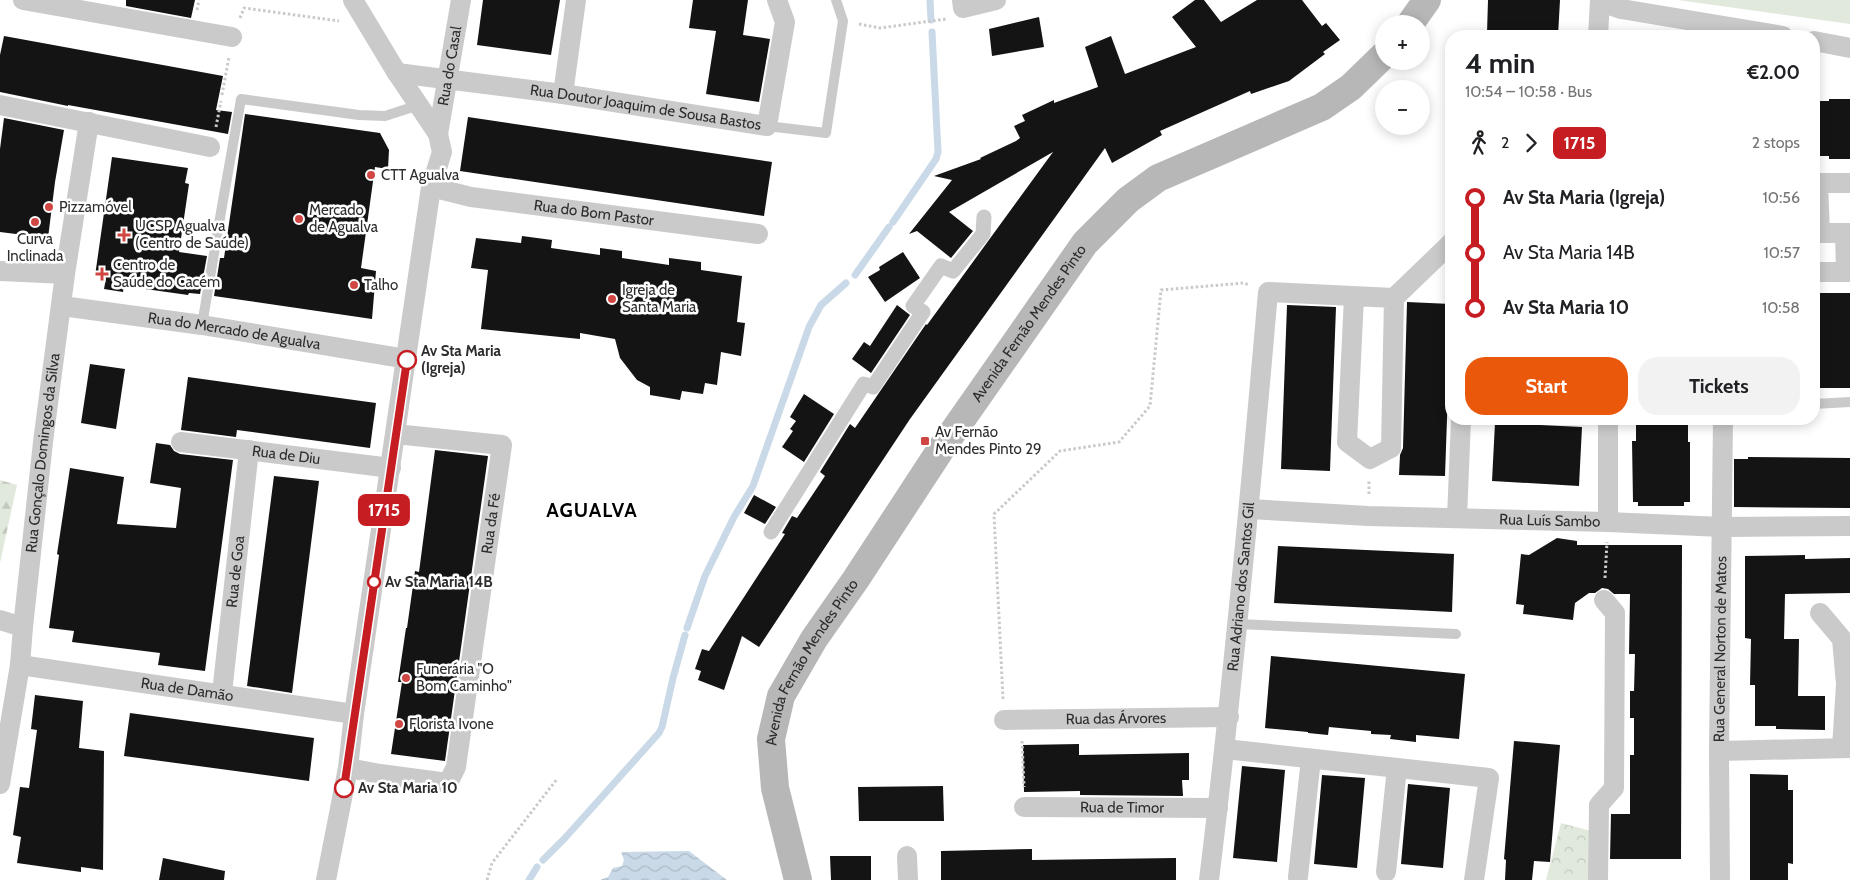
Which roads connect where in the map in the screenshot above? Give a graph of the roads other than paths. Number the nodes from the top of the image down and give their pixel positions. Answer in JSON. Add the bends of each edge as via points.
{"nodes":[{"id":1,"x":23,"y":0,"type":"edge"},
{"id":2,"x":353,"y":0,"type":"edge"},
{"id":3,"x":461,"y":0,"type":"edge"},
{"id":4,"x":576,"y":0,"type":"edge"},
{"id":5,"x":777,"y":0,"type":"edge"},
{"id":6,"x":836,"y":0,"type":"edge"},
{"id":7,"x":962,"y":0,"type":"edge"},
{"id":8,"x":996,"y":0,"type":"edge"},
{"id":9,"x":1427,"y":0,"type":"edge"},
{"id":10,"x":1601,"y":0,"type":"edge"},
{"id":11,"x":1416,"y":15,"type":"edge"},
{"id":12,"x":1598,"y":30,"type":"edge"},
{"id":13,"x":1725,"y":30,"type":"edge"},
{"id":14,"x":232,"y":37,"type":"road end"},
{"id":15,"x":1820,"y":42,"type":"edge"},
{"id":16,"x":1850,"y":48,"type":"edge"},
{"id":17,"x":1375,"y":64,"type":"edge"},
{"id":18,"x":397,"y":73,"type":"junction"},
{"id":19,"x":448,"y":79,"type":"junction"},
{"id":20,"x":563,"y":94,"type":"junction"},
{"id":21,"x":0,"y":104,"type":"edge"},
{"id":22,"x":419,"y":105,"type":"junction"},
{"id":23,"x":89,"y":122,"type":"junction"},
{"id":24,"x":767,"y":126,"type":"junction"},
{"id":25,"x":438,"y":134,"type":"junction"},
{"id":26,"x":210,"y":147,"type":"road end"},
{"id":27,"x":1820,"y":183,"type":"edge"},
{"id":28,"x":1850,"y":183,"type":"edge"},
{"id":29,"x":431,"y":187,"type":"junction"},
{"id":30,"x":984,"y":217,"type":"dead end"},
{"id":31,"x":1820,"y":233,"type":"edge"},
{"id":32,"x":1848,"y":233,"type":"edge"},
{"id":33,"x":758,"y":234,"type":"dead end"},
{"id":34,"x":1445,"y":249,"type":"edge"},
{"id":35,"x":0,"y":271,"type":"edge"},
{"id":36,"x":1820,"y":272,"type":"edge"},
{"id":37,"x":1848,"y":272,"type":"edge"},
{"id":38,"x":65,"y":274,"type":"junction"},
{"id":39,"x":1354,"y":297,"type":"junction"},
{"id":40,"x":1394,"y":298,"type":"junction"},
{"id":41,"x":62,"y":306,"type":"junction"},
{"id":42,"x":202,"y":325,"type":"junction"},
{"id":43,"x":407,"y":359,"type":"junction"},
{"id":44,"x":1850,"y":402,"type":"edge"},
{"id":45,"x":1820,"y":404,"type":"edge"},
{"id":46,"x":1461,"y":425,"type":"edge"},
{"id":47,"x":1608,"y":425,"type":"edge"},
{"id":48,"x":1723,"y":425,"type":"edge"},
{"id":49,"x":395,"y":434,"type":"junction"},
{"id":50,"x":181,"y":442,"type":"dead end"},
{"id":51,"x":249,"y":450,"type":"junction"},
{"id":52,"x":391,"y":468,"type":"junction"},
{"id":53,"x":1249,"y":510,"type":"junction"},
{"id":54,"x":1457,"y":518,"type":"junction"},
{"id":55,"x":1608,"y":522,"type":"junction"},
{"id":56,"x":1850,"y":526,"type":"edge"},
{"id":57,"x":1722,"y":527,"type":"junction"},
{"id":58,"x":771,"y":532,"type":"dead end"},
{"id":59,"x":1604,"y":600,"type":"road end"},
{"id":60,"x":1820,"y":613,"type":"dead end"},
{"id":61,"x":0,"y":620,"type":"edge"},
{"id":62,"x":1237,"y":624,"type":"junction"},
{"id":63,"x":22,"y":627,"type":"junction"},
{"id":64,"x":1456,"y":634,"type":"dead end"},
{"id":65,"x":20,"y":665,"type":"junction"},
{"id":66,"x":1848,"y":683,"type":"edge"},
{"id":67,"x":222,"y":693,"type":"junction"},
{"id":68,"x":354,"y":714,"type":"junction"},
{"id":69,"x":1229,"y":716,"type":"junction"},
{"id":70,"x":1013,"y":720,"type":"road end"},
{"id":71,"x":1846,"y":748,"type":"edge"},
{"id":72,"x":1225,"y":749,"type":"junction"},
{"id":73,"x":1719,"y":751,"type":"junction"},
{"id":74,"x":1311,"y":759,"type":"junction"},
{"id":75,"x":348,"y":768,"type":"junction"},
{"id":76,"x":1397,"y":768,"type":"junction"},
{"id":77,"x":0,"y":784,"type":"edge"},
{"id":78,"x":1024,"y":808,"type":"road end"},
{"id":79,"x":1218,"y":808,"type":"junction"},
{"id":80,"x":907,"y":856,"type":"dead end"},
{"id":81,"x":1386,"y":872,"type":"dead end"},
{"id":82,"x":1298,"y":877,"type":"dead end"},
{"id":83,"x":326,"y":880,"type":"edge"},
{"id":84,"x":798,"y":880,"type":"edge"},
{"id":85,"x":908,"y":880,"type":"edge"},
{"id":86,"x":1209,"y":880,"type":"edge"},
{"id":87,"x":1474,"y":880,"type":"edge"},
{"id":88,"x":1598,"y":880,"type":"edge"},
{"id":89,"x":1720,"y":880,"type":"edge"}],
"edges":[{"from":1,"to":14,"type":"street"},
{"from":2,"to":18,"type":"street"},
{"from":3,"to":19,"type":"street","name":"Rua do Casal"},
{"from":4,"to":20,"type":"street"},
{"from":5,"to":24,"type":"street","name":"Rua Doutor Joaquim de Sousa Bastos","via":[[785,22]]},
{"from":6,"to":24,"type":"lane","via":[[843,21],[826,133]]},
{"from":7,"to":8,"type":"street","via":[[963,8]]},
{"from":9,"to":11,"type":"main road"},
{"from":10,"to":12,"type":"street"},
{"from":10,"to":13,"type":"street","via":[[1621,9]]},
{"from":15,"to":16,"type":"street"},
{"from":17,"to":84,"type":"main road","name":"Avenida Fernão Mendes Pinto","via":[[1351,87],[1322,107],[1158,178],[1128,200],[1085,243],[941,449],[814,639],[781,696],[771,739],[775,788]]},
{"from":18,"to":19,"type":"street","name":"Rua Doutor Joaquim de Sousa Bastos"},
{"from":18,"to":22,"type":"street"},
{"from":19,"to":20,"type":"street","name":"Rua Doutor Joaquim de Sousa Bastos"},
{"from":19,"to":25,"type":"street","name":"Rua do Casal"},
{"from":20,"to":24,"type":"street","name":"Rua Doutor Joaquim de Sousa Bastos"},
{"from":21,"to":23,"type":"street"},
{"from":22,"to":25,"type":"street"},
{"from":22,"to":42,"type":"lane","via":[[385,116],[241,99]]},
{"from":23,"to":26,"type":"street"},
{"from":23,"to":38,"type":"street","name":"Rua Gonçalo Domingos da Silva"},
{"from":25,"to":29,"type":"street","via":[[442,152]]},
{"from":27,"to":28,"type":"street"},
{"from":29,"to":33,"type":"street","name":"Rua do Bom Pastor","via":[[471,196]]},
{"from":29,"to":43,"type":"street"},
{"from":30,"to":58,"type":"street","via":[[982,234],[953,272],[941,266],[913,306],[923,312],[873,386],[864,384]]},
{"from":31,"to":32,"type":"street"},
{"from":32,"to":37,"type":"street"},
{"from":34,"to":40,"type":"street"},
{"from":35,"to":38,"type":"street"},
{"from":36,"to":37,"type":"street"},
{"from":38,"to":41,"type":"street","name":"Rua Gonçalo Domingos da Silva"},
{"from":39,"to":40,"type":"street"},
{"from":39,"to":40,"type":"street","via":[[1347,442],[1370,459],[1391,448]]},
{"from":39,"to":53,"type":"street","name":"Rua Adriano dos Santos Gil","via":[[1268,292]]},
{"from":41,"to":42,"type":"street","name":"Rua do Mercado de Agualva"},
{"from":41,"to":63,"type":"street","name":"Rua Gonçalo Domingos da Silva"},
{"from":42,"to":43,"type":"street","name":"Rua do Mercado de Agualva"},
{"from":43,"to":49,"type":"street"},
{"from":44,"to":45,"type":"lane"},
{"from":46,"to":54,"type":"street"},
{"from":47,"to":55,"type":"street"},
{"from":48,"to":57,"type":"street","name":"Rua General Norton de Matos"},
{"from":49,"to":52,"type":"street"},
{"from":49,"to":75,"type":"street","name":"Rua da Fé","via":[[502,445],[456,767],[448,783]]},
{"from":50,"to":51,"type":"street","name":"Rua de Diu"},
{"from":51,"to":52,"type":"street","name":"Rua de Diu"},
{"from":51,"to":67,"type":"street","name":"Rua de Goa"},
{"from":52,"to":68,"type":"street"},
{"from":53,"to":54,"type":"street","name":"Rua Luís Sambo"},
{"from":53,"to":62,"type":"street","name":"Rua Adriano dos Santos Gil"},
{"from":54,"to":55,"type":"street","name":"Rua Luís Sambo"},
{"from":55,"to":57,"type":"street","name":"Rua Luís Sambo"},
{"from":56,"to":57,"type":"street","name":"Rua Luís Sambo"},
{"from":57,"to":73,"type":"street","name":"Rua General Norton de Matos"},
{"from":59,"to":88,"type":"street","via":[[1615,613],[1614,788],[1599,805]]},
{"from":60,"to":66,"type":"street","via":[[1842,639]]},
{"from":61,"to":63,"type":"street"},
{"from":62,"to":64,"type":"lane"},
{"from":62,"to":69,"type":"street","name":"Rua Adriano dos Santos Gil"},
{"from":63,"to":65,"type":"street","name":"Rua Gonçalo Domingos da Silva"},
{"from":65,"to":67,"type":"street","name":"Rua de Damão"},
{"from":65,"to":77,"type":"street","name":"Rua Gonçalo Domingos da Silva"},
{"from":66,"to":71,"type":"street"},
{"from":67,"to":68,"type":"street","name":"Rua de Damão"},
{"from":68,"to":75,"type":"street"},
{"from":69,"to":70,"type":"street","name":"Rua das Árvores"},
{"from":69,"to":72,"type":"street","name":"Rua Adriano dos Santos Gil"},
{"from":71,"to":73,"type":"street"},
{"from":72,"to":74,"type":"street"},
{"from":72,"to":79,"type":"street","name":"Rua Adriano dos Santos Gil"},
{"from":73,"to":89,"type":"street","name":"Rua General Norton de Matos"},
{"from":74,"to":76,"type":"street"},
{"from":74,"to":82,"type":"street"},
{"from":75,"to":83,"type":"street"},
{"from":76,"to":81,"type":"street"},
{"from":76,"to":87,"type":"street","via":[[1489,778]]},
{"from":78,"to":79,"type":"street","name":"Rua de Timor"},
{"from":79,"to":86,"type":"street","name":"Rua Adriano dos Santos Gil"},
{"from":80,"to":85,"type":"street"}]}
